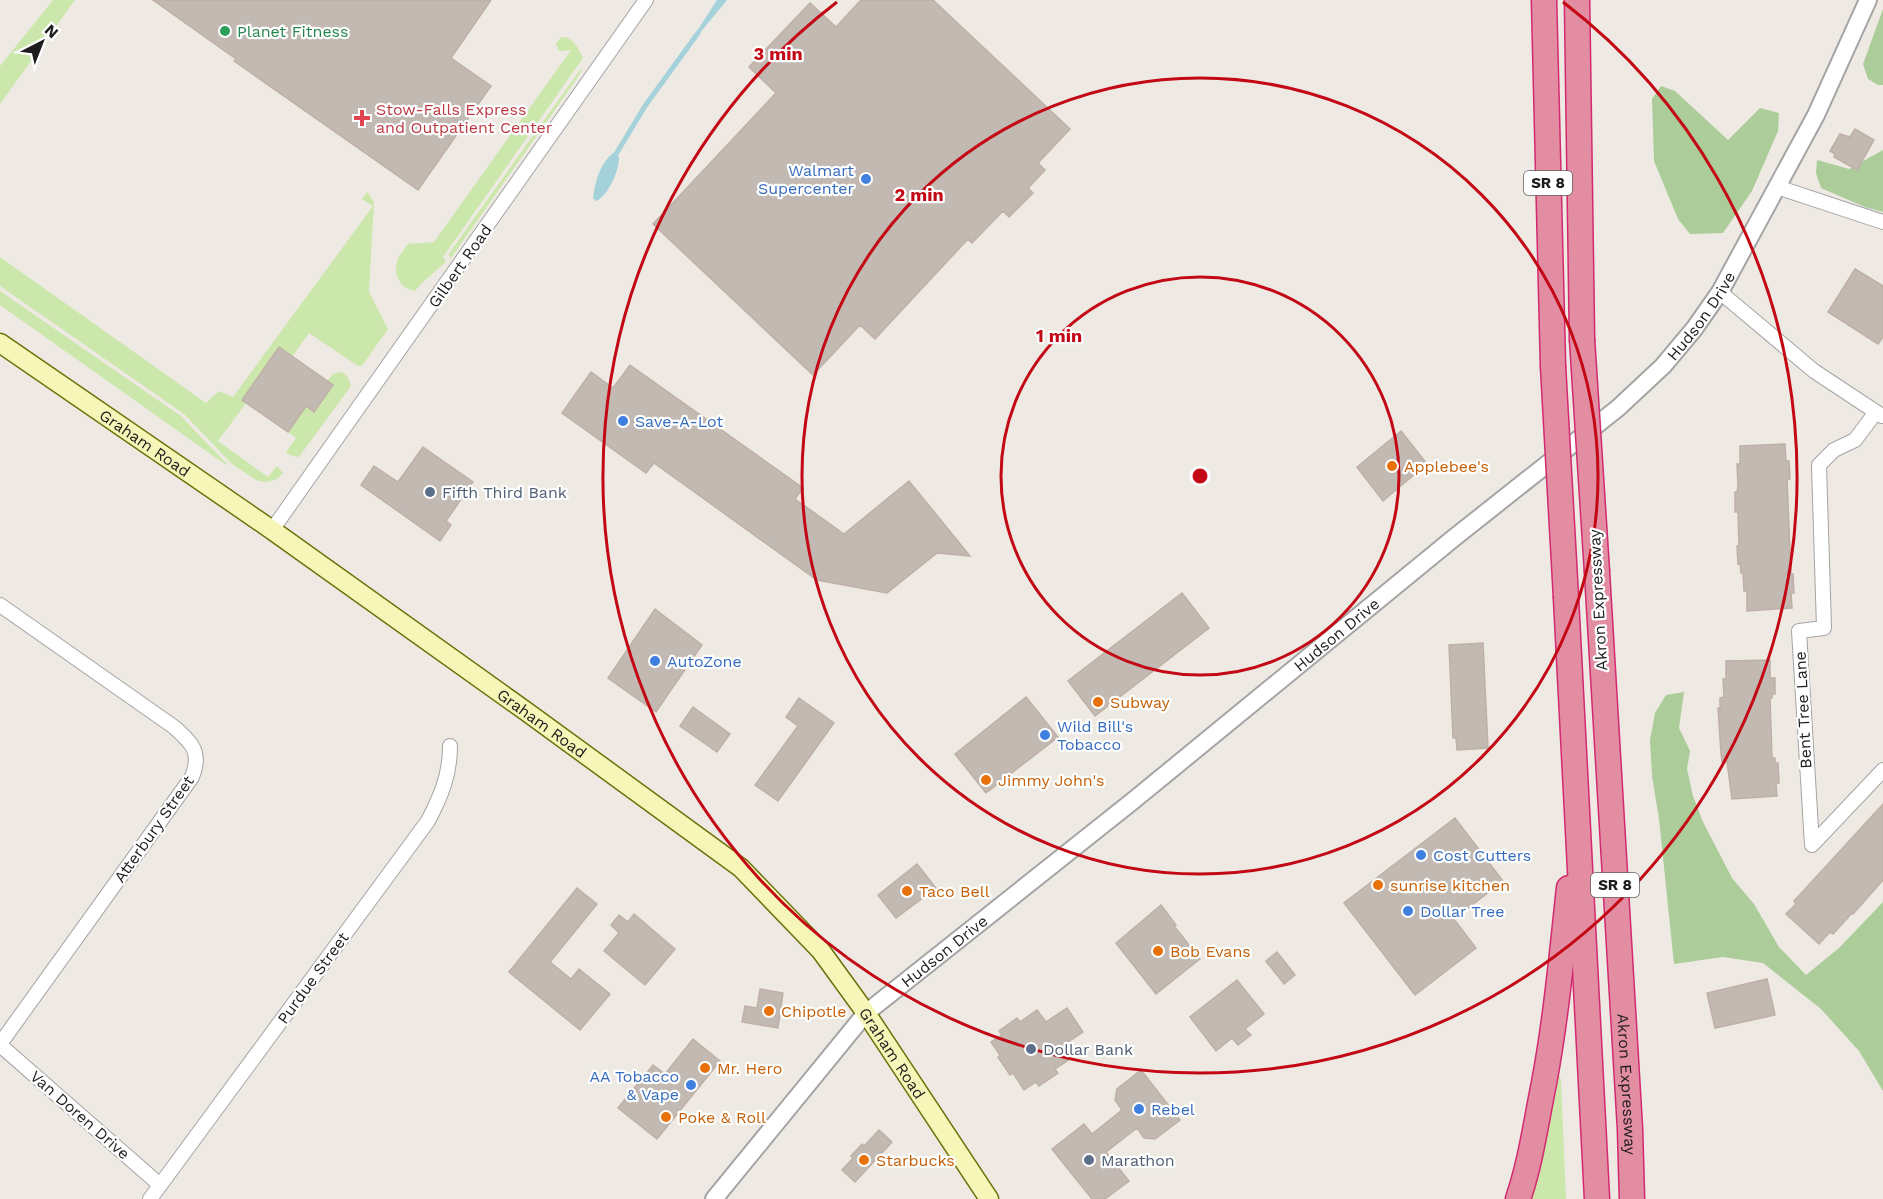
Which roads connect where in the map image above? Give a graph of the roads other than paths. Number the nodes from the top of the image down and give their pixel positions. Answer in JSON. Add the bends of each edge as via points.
{"nodes":[{"id":1,"x":646,"y":0,"type":"edge"},
{"id":2,"x":1544,"y":0,"type":"edge"},
{"id":3,"x":1577,"y":0,"type":"edge"},
{"id":4,"x":1868,"y":0,"type":"edge"},
{"id":5,"x":1777,"y":187,"type":"junction"},
{"id":6,"x":1883,"y":222,"type":"edge"},
{"id":7,"x":1720,"y":292,"type":"junction"},
{"id":8,"x":0,"y":343,"type":"edge"},
{"id":9,"x":1880,"y":415,"type":"edge"},
{"id":10,"x":272,"y":530,"type":"junction"},
{"id":11,"x":0,"y":605,"type":"edge"},
{"id":12,"x":450,"y":746,"type":"dead end"},
{"id":13,"x":1883,"y":770,"type":"edge"},
{"id":14,"x":1576,"y":808,"type":"junction"},
{"id":15,"x":866,"y":1013,"type":"junction"},
{"id":16,"x":0,"y":1044,"type":"edge"},
{"id":17,"x":160,"y":1185,"type":"junction"},
{"id":18,"x":150,"y":1199,"type":"edge"},
{"id":19,"x":714,"y":1199,"type":"edge"},
{"id":20,"x":989,"y":1199,"type":"edge"},
{"id":21,"x":1518,"y":1199,"type":"edge"},
{"id":22,"x":1597,"y":1199,"type":"edge"},
{"id":23,"x":1632,"y":1199,"type":"edge"}],
"edges":[{"from":1,"to":10,"type":"street","name":"Gilbert Road"},
{"from":2,"to":14,"type":"highway","name":"Akron Expressway","number":"SR 8","bridge":true,"via":[[1553,366]]},
{"from":3,"to":23,"type":"highway","name":"Akron Expressway","number":"SR 8","bridge":true,"via":[[1582,339]]},
{"from":4,"to":5,"type":"street","name":"Hudson Drive","via":[[1816,115]]},
{"from":5,"to":6,"type":"street"},
{"from":5,"to":7,"type":"street","name":"Hudson Drive"},
{"from":7,"to":9,"type":"street","via":[[1814,371]]},
{"from":7,"to":15,"type":"street","name":"Hudson Drive","via":[[1663,366],[1631,397]]},
{"from":8,"to":10,"type":"main road","name":"Graham Road"},
{"from":9,"to":13,"type":"street","name":"Bent Tree Lane","via":[[1855,440],[1834,450],[1819,465],[1824,628],[1799,631],[1812,845]]},
{"from":10,"to":15,"type":"main road","name":"Graham Road","via":[[741,868],[821,951]]},
{"from":11,"to":16,"type":"street","name":"Atterbury Street","via":[[174,727],[194,746],[196,756],[192,777]]},
{"from":12,"to":17,"type":"street","name":"Purdue Street","via":[[442,795],[428,821]]},
{"from":14,"to":21,"type":"highway","via":[[1551,1046]]},
{"from":14,"to":22,"type":"highway","name":"Akron Expressway","number":"SR 8"},
{"from":15,"to":19,"type":"street","name":"Hudson Drive"},
{"from":15,"to":20,"type":"main road","name":"Graham Road"},
{"from":16,"to":17,"type":"street","name":"Van Doren Drive"},
{"from":17,"to":18,"type":"street","name":"Purdue Street"}]}
